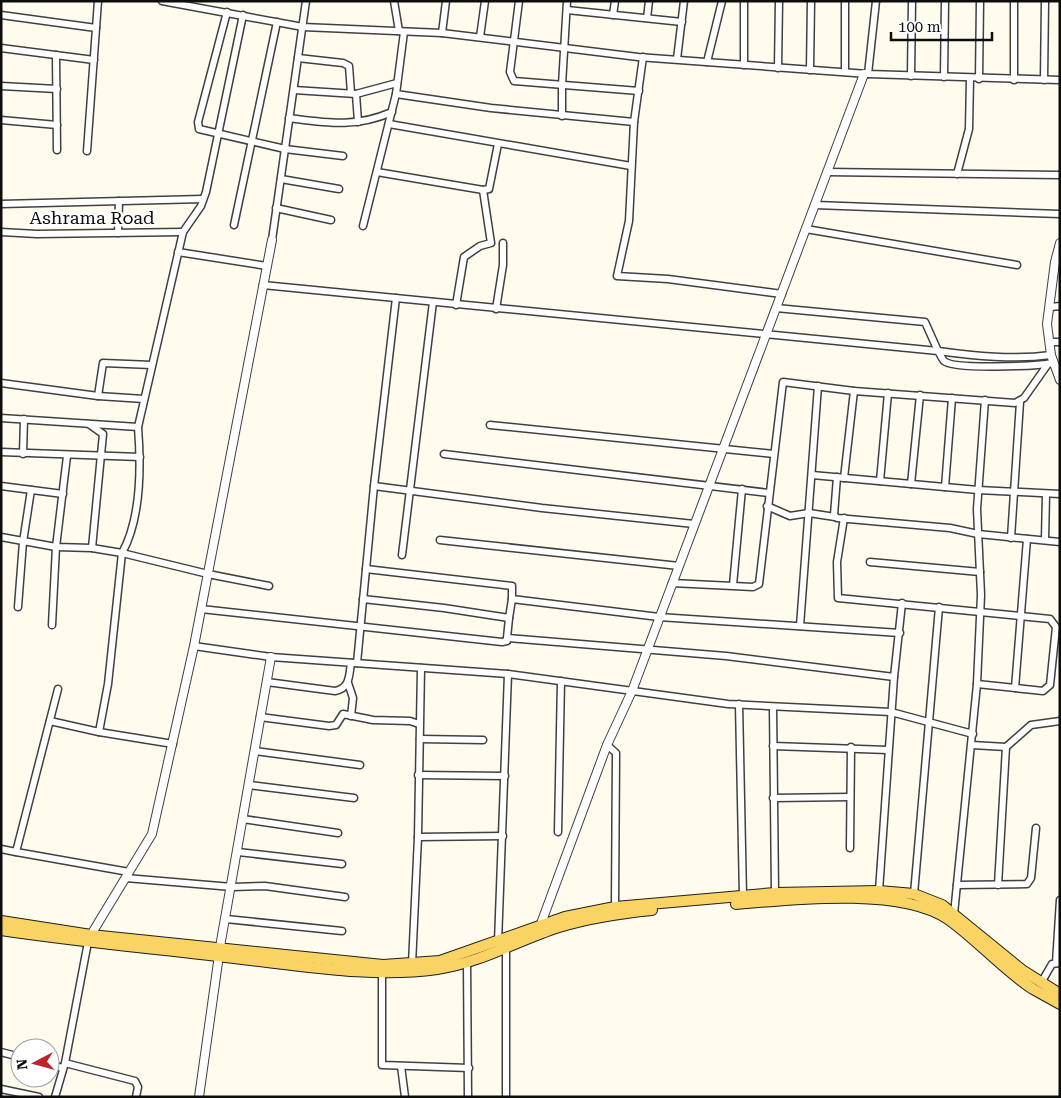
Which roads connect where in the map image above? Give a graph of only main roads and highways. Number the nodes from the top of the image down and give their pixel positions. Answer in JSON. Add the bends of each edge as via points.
{"nodes":[{"id":1,"x":2,"y":930,"type":"edge"},
{"id":2,"x":539,"y":931,"type":"junction"},
{"id":3,"x":503,"y":943,"type":"junction"},
{"id":4,"x":219,"y":952,"type":"junction"},
{"id":5,"x":1060,"y":994,"type":"edge"},
{"id":6,"x":1060,"y":1004,"type":"edge"}],
"edges":[{"from":1,"to":4,"type":"main road"},
{"from":2,"to":3,"type":"main road"},
{"from":2,"to":5,"type":"main road","via":[[565,917],[615,907],[775,893],[914,894],[942,905],[1041,983]]},
{"from":2,"to":6,"type":"main road","via":[[643,911],[744,903],[882,899],[906,902],[928,908],[948,919],[1033,989]]},
{"from":3,"to":4,"type":"main road","via":[[440,961],[412,964],[359,964]]},
{"from":3,"to":4,"type":"main road","via":[[467,961],[440,969],[382,973]]}]}
